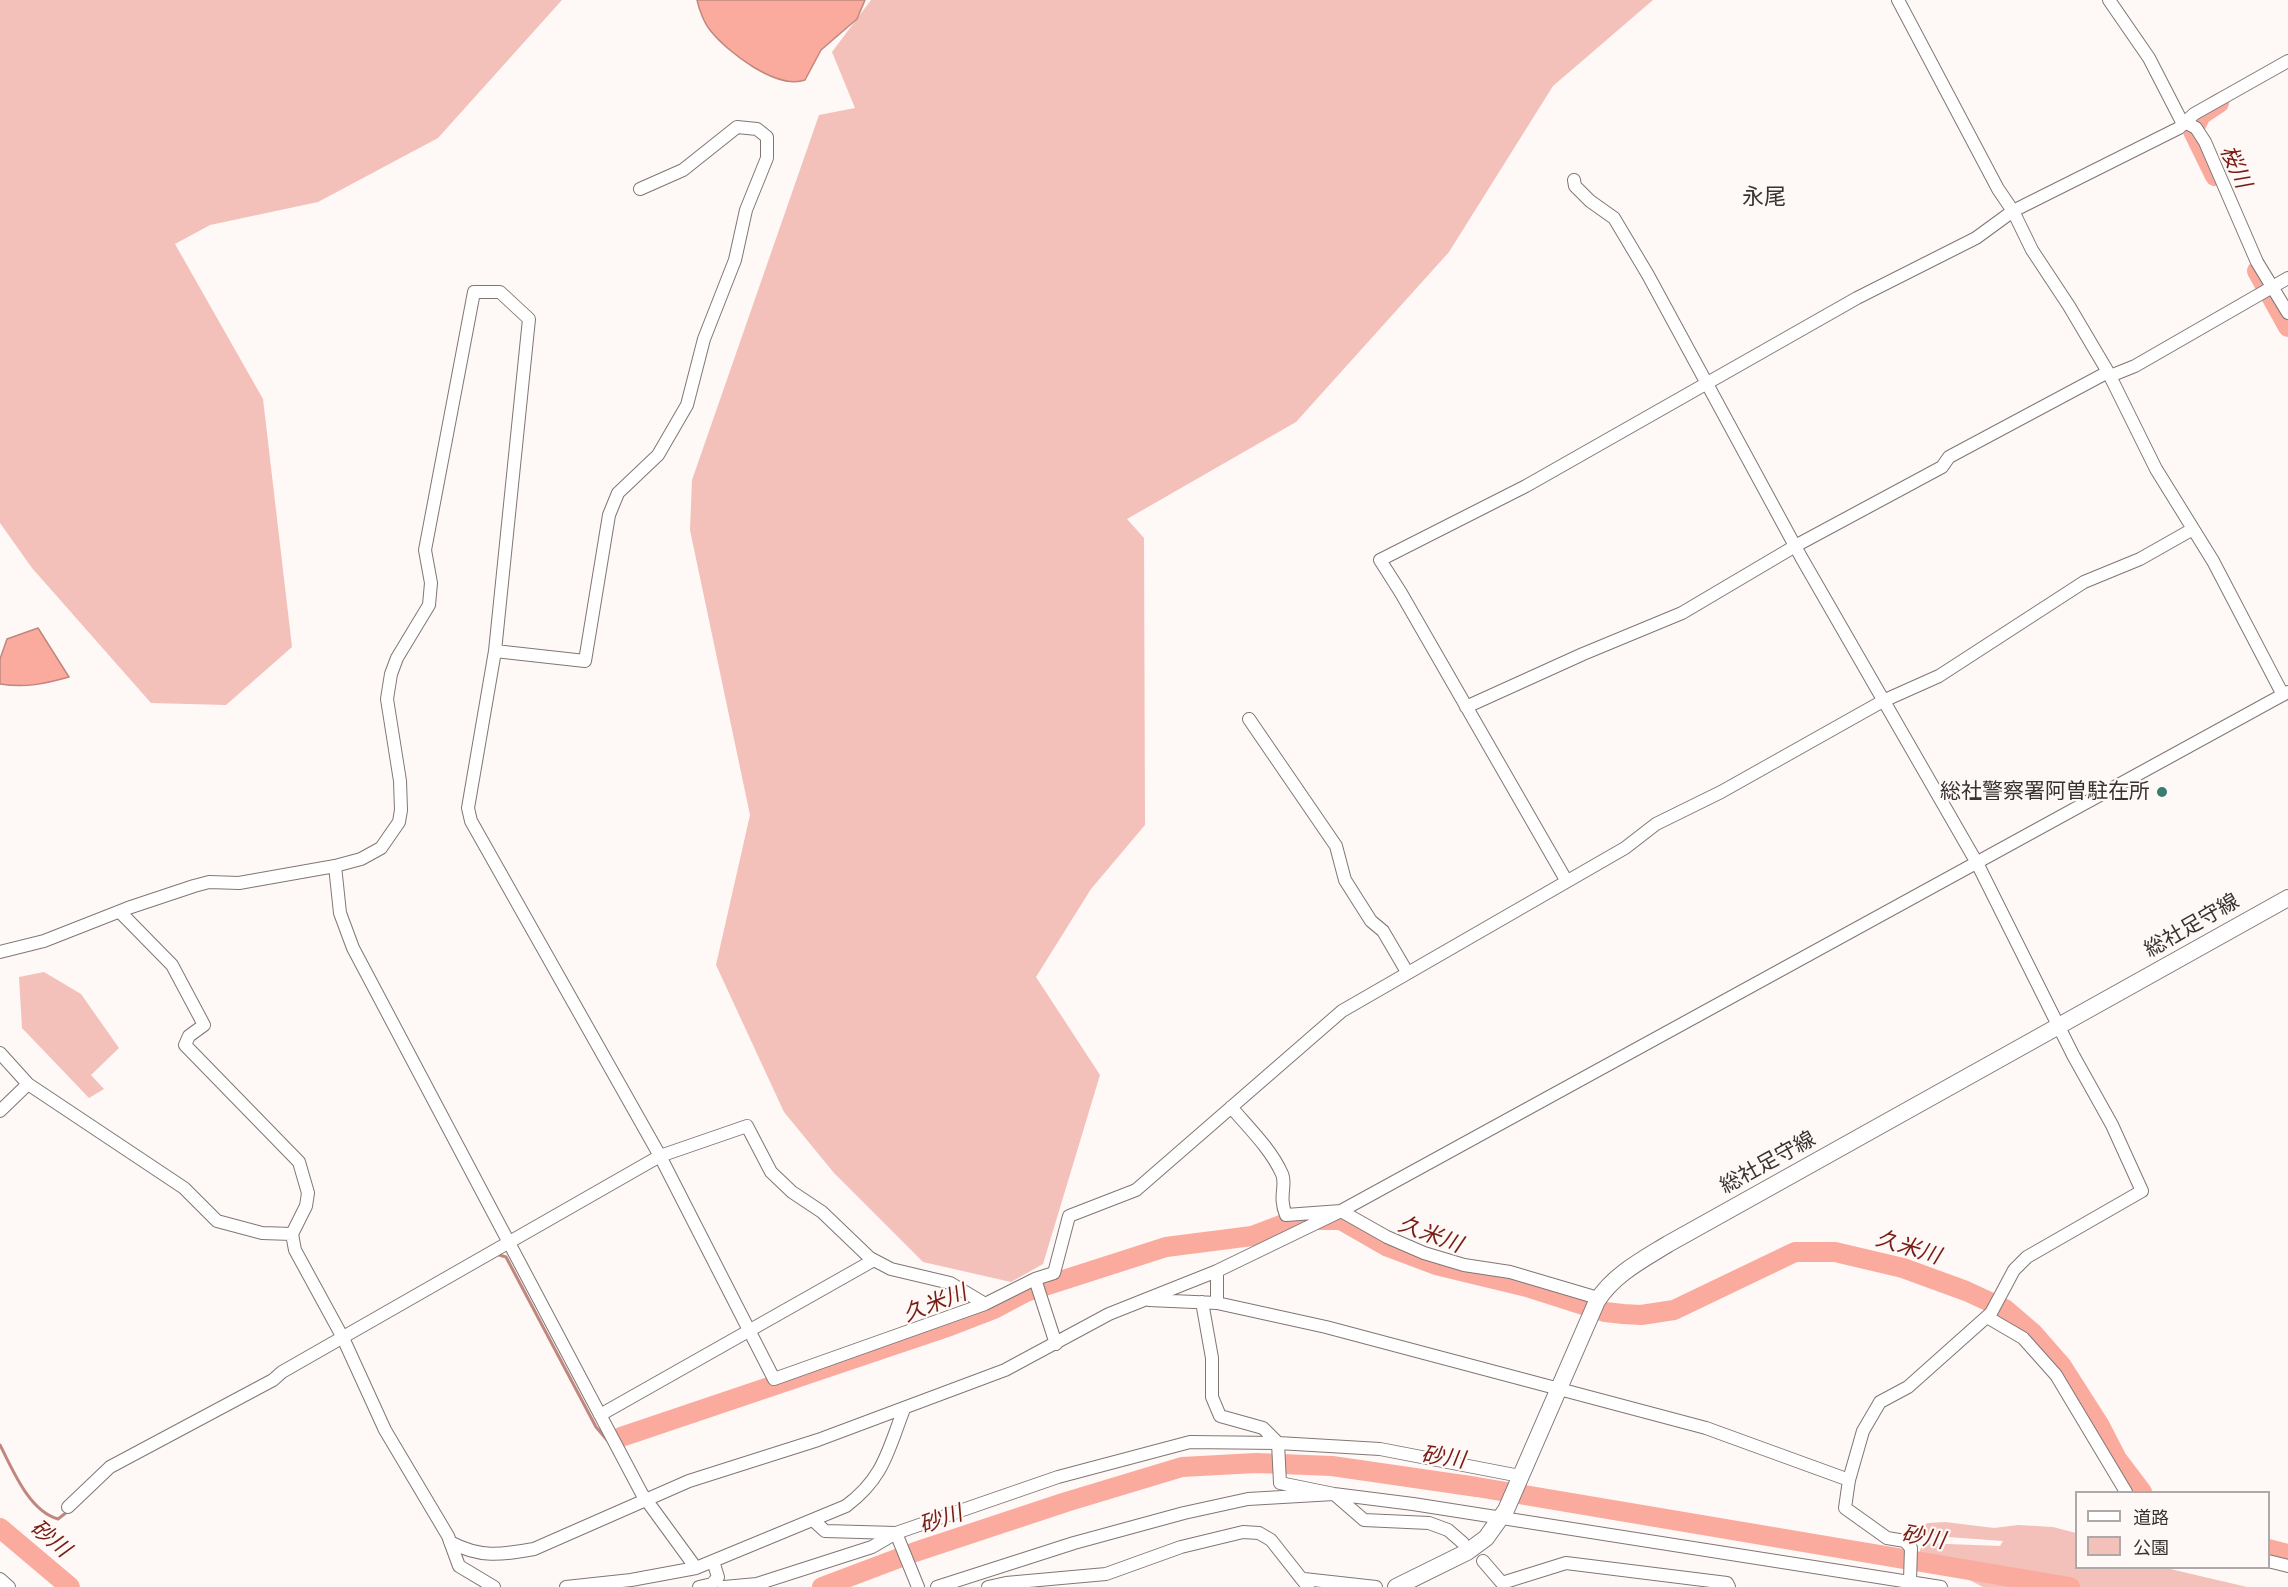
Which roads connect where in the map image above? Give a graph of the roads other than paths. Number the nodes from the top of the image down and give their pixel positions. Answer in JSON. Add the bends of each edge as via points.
{"nodes":[{"id":1,"x":1898,"y":0,"type":"edge"},
{"id":2,"x":2109,"y":0,"type":"edge"},
{"id":3,"x":2288,"y":61,"type":"edge"},
{"id":4,"x":2189,"y":125,"type":"junction"},
{"id":5,"x":1574,"y":180,"type":"dead end"},
{"id":6,"x":640,"y":189,"type":"dead end"},
{"id":7,"x":2013,"y":211,"type":"junction"},
{"id":8,"x":2288,"y":278,"type":"edge"},
{"id":9,"x":2269,"y":288,"type":"junction"},
{"id":10,"x":2288,"y":313,"type":"edge"},
{"id":11,"x":2109,"y":374,"type":"junction"},
{"id":12,"x":1707,"y":384,"type":"junction"},
{"id":13,"x":2193,"y":529,"type":"junction"},
{"id":14,"x":1797,"y":546,"type":"junction"},
{"id":15,"x":495,"y":651,"type":"junction"},
{"id":16,"x":2285,"y":694,"type":"edge"},
{"id":17,"x":1883,"y":701,"type":"junction"},
{"id":18,"x":1466,"y":707,"type":"junction"},
{"id":19,"x":1249,"y":719,"type":"dead end"},
{"id":20,"x":1977,"y":863,"type":"junction"},
{"id":21,"x":335,"y":867,"type":"junction"},
{"id":22,"x":1566,"y":880,"type":"junction"},
{"id":23,"x":2288,"y":898,"type":"edge"},
{"id":24,"x":120,"y":912,"type":"junction"},
{"id":25,"x":0,"y":952,"type":"edge"},
{"id":26,"x":1407,"y":972,"type":"junction"},
{"id":27,"x":2059,"y":1028,"type":"junction"},
{"id":28,"x":0,"y":1053,"type":"edge"},
{"id":29,"x":28,"y":1084,"type":"junction"},
{"id":30,"x":1231,"y":1107,"type":"junction"},
{"id":31,"x":0,"y":1111,"type":"edge"},
{"id":32,"x":660,"y":1156,"type":"junction"},
{"id":33,"x":1335,"y":1214,"type":"junction"},
{"id":34,"x":292,"y":1234,"type":"junction"},
{"id":35,"x":507,"y":1243,"type":"junction"},
{"id":36,"x":874,"y":1260,"type":"junction"},
{"id":37,"x":1217,"y":1271,"type":"junction"},
{"id":38,"x":1037,"y":1285,"type":"junction"},
{"id":39,"x":1143,"y":1300,"type":"junction"},
{"id":40,"x":1202,"y":1302,"type":"junction"},
{"id":41,"x":1217,"y":1303,"type":"junction"},
{"id":42,"x":985,"y":1304,"type":"junction"},
{"id":43,"x":1595,"y":1305,"type":"junction"},
{"id":44,"x":1989,"y":1315,"type":"junction"},
{"id":45,"x":749,"y":1331,"type":"junction"},
{"id":46,"x":344,"y":1341,"type":"junction"},
{"id":47,"x":1056,"y":1344,"type":"junction"},
{"id":48,"x":1558,"y":1390,"type":"junction"},
{"id":49,"x":904,"y":1409,"type":"junction"},
{"id":50,"x":600,"y":1415,"type":"junction"},
{"id":51,"x":1278,"y":1443,"type":"junction"},
{"id":52,"x":1519,"y":1479,"type":"junction"},
{"id":53,"x":1849,"y":1480,"type":"junction"},
{"id":54,"x":1280,"y":1483,"type":"junction"},
{"id":55,"x":2125,"y":1491,"type":"edge"},
{"id":56,"x":1334,"y":1494,"type":"junction"},
{"id":57,"x":646,"y":1499,"type":"junction"},
{"id":58,"x":1260,"y":1499,"type":"junction"},
{"id":59,"x":68,"y":1507,"type":"dead end"},
{"id":60,"x":1503,"y":1514,"type":"junction"},
{"id":61,"x":813,"y":1520,"type":"junction"},
{"id":62,"x":896,"y":1533,"type":"junction"},
{"id":63,"x":450,"y":1542,"type":"junction"},
{"id":64,"x":1463,"y":1543,"type":"dead end"},
{"id":65,"x":1483,"y":1561,"type":"dead end"},
{"id":66,"x":713,"y":1562,"type":"junction"},
{"id":67,"x":2270,"y":1562,"type":"edge"},
{"id":68,"x":2288,"y":1566,"type":"edge"},
{"id":69,"x":696,"y":1568,"type":"junction"},
{"id":70,"x":0,"y":1579,"type":"edge"},
{"id":71,"x":1911,"y":1579,"type":"edge"},
{"id":72,"x":1094,"y":1582,"type":"edge"},
{"id":73,"x":1306,"y":1583,"type":"edge"},
{"id":74,"x":9,"y":1587,"type":"edge"},
{"id":75,"x":494,"y":1587,"type":"edge"},
{"id":76,"x":566,"y":1587,"type":"edge"},
{"id":77,"x":699,"y":1587,"type":"edge"},
{"id":78,"x":724,"y":1587,"type":"edge"},
{"id":79,"x":918,"y":1587,"type":"edge"},
{"id":80,"x":937,"y":1587,"type":"edge"},
{"id":81,"x":988,"y":1587,"type":"edge"},
{"id":82,"x":1077,"y":1587,"type":"edge"},
{"id":83,"x":1377,"y":1587,"type":"edge"},
{"id":84,"x":1396,"y":1587,"type":"edge"},
{"id":85,"x":1729,"y":1587,"type":"edge"},
{"id":86,"x":1941,"y":1587,"type":"edge"}],
"edges":[{"from":1,"to":7,"type":"street"},
{"from":2,"to":4,"type":"street"},
{"from":3,"to":4,"type":"street","via":[[2222,97]]},
{"from":4,"to":7,"type":"street"},
{"from":4,"to":9,"type":"street","via":[[2223,179]]},
{"from":5,"to":12,"type":"street","via":[[1590,201],[1614,218]]},
{"from":6,"to":15,"type":"street","via":[[683,170],[737,128],[757,129],[768,137],[768,158],[746,210],[743,236],[704,339],[687,405],[658,455],[614,499],[585,661]]},
{"from":7,"to":11,"type":"street","via":[[2032,250]]},
{"from":7,"to":12,"type":"street","via":[[1976,238],[1857,298]]},
{"from":8,"to":9,"type":"street"},
{"from":9,"to":10,"type":"street"},
{"from":9,"to":11,"type":"street","via":[[2136,366]]},
{"from":11,"to":13,"type":"street","via":[[2156,469]]},
{"from":11,"to":14,"type":"street","via":[[1949,457],[1942,467]]},
{"from":12,"to":14,"type":"street"},
{"from":12,"to":18,"type":"street","via":[[1527,486],[1380,560]]},
{"from":13,"to":16,"type":"street"},
{"from":13,"to":17,"type":"street","via":[[2140,559],[2084,582],[1939,676]]},
{"from":14,"to":17,"type":"street"},
{"from":14,"to":18,"type":"street","via":[[1682,613]]},
{"from":15,"to":21,"type":"street","via":[[529,319],[500,292],[474,292],[425,550],[431,583],[429,605],[397,658],[387,699],[400,781],[399,822],[381,848]]},
{"from":15,"to":32,"type":"street","via":[[468,808],[471,820]]},
{"from":16,"to":20,"type":"street"},
{"from":17,"to":20,"type":"street"},
{"from":17,"to":22,"type":"street","via":[[1753,775],[1656,824],[1624,848]]},
{"from":18,"to":22,"type":"street"},
{"from":19,"to":26,"type":"street","via":[[1336,846],[1345,880],[1371,921],[1383,931]]},
{"from":20,"to":27,"type":"street"},
{"from":20,"to":33,"type":"street"},
{"from":21,"to":24,"type":"street","via":[[239,883],[209,882]]},
{"from":21,"to":35,"type":"street","via":[[340,913],[353,948]]},
{"from":22,"to":26,"type":"street"},
{"from":23,"to":27,"type":"main road","name":"総社足守線"},
{"from":24,"to":25,"type":"street","via":[[44,941]]},
{"from":24,"to":34,"type":"street","via":[[172,965],[204,1025],[189,1036],[185,1045],[299,1162],[308,1193]]},
{"from":26,"to":30,"type":"street","via":[[1342,1011]]},
{"from":27,"to":43,"type":"main road","name":"総社足守線","via":[[1668,1244],[1626,1271]]},
{"from":27,"to":44,"type":"street","via":[[2112,1125],[2142,1191],[2027,1257],[2014,1270]]},
{"from":28,"to":29,"type":"street"},
{"from":29,"to":31,"type":"street"},
{"from":29,"to":34,"type":"street","via":[[184,1188],[217,1221],[262,1233]]},
{"from":30,"to":33,"type":"street","via":[[1282,1174],[1281,1204],[1286,1215]]},
{"from":30,"to":38,"type":"street","via":[[1136,1190],[1069,1216],[1054,1273]]},
{"from":32,"to":35,"type":"street"},
{"from":32,"to":36,"type":"street","via":[[747,1126],[771,1172]]},
{"from":32,"to":45,"type":"street"},
{"from":33,"to":37,"type":"street"},
{"from":33,"to":43,"type":"street","via":[[1424,1252],[1464,1265],[1510,1272]]},
{"from":34,"to":46,"type":"street","via":[[295,1250]]},
{"from":35,"to":46,"type":"street"},
{"from":35,"to":50,"type":"street"},
{"from":36,"to":42,"type":"street","via":[[891,1269],[950,1283]]},
{"from":36,"to":45,"type":"street"},
{"from":37,"to":39,"type":"street"},
{"from":37,"to":41,"type":"street"},
{"from":38,"to":42,"type":"street"},
{"from":38,"to":47,"type":"street"},
{"from":39,"to":40,"type":"street"},
{"from":39,"to":47,"type":"street"},
{"from":40,"to":41,"type":"street"},
{"from":40,"to":51,"type":"street","via":[[1212,1358],[1212,1397],[1220,1416],[1263,1428]]},
{"from":41,"to":48,"type":"street","via":[[1326,1327]]},
{"from":42,"to":45,"type":"street","via":[[774,1379]]},
{"from":43,"to":48,"type":"main road","name":"総社足守線"},
{"from":44,"to":53,"type":"street","via":[[1908,1387],[1880,1402],[1863,1431]]},
{"from":44,"to":55,"type":"street","via":[[2023,1338],[2056,1375]]},
{"from":45,"to":50,"type":"street"},
{"from":46,"to":59,"type":"street","via":[[110,1467]]},
{"from":46,"to":63,"type":"street","via":[[386,1430]]},
{"from":47,"to":49,"type":"street","via":[[1005,1370]]},
{"from":48,"to":52,"type":"main road","name":"総社足守線"},
{"from":48,"to":53,"type":"street","via":[[1706,1428]]},
{"from":49,"to":57,"type":"street"},
{"from":49,"to":61,"type":"street","via":[[867,1490],[846,1506]]},
{"from":50,"to":57,"type":"street"},
{"from":51,"to":52,"type":"street","via":[[1380,1449]]},
{"from":51,"to":54,"type":"street"},
{"from":51,"to":62,"type":"street","via":[[1190,1442],[1058,1477]]},
{"from":52,"to":60,"type":"main road","name":"総社足守線"},
{"from":53,"to":71,"type":"street","via":[[1845,1508],[1887,1538],[1905,1541],[1911,1548]]},
{"from":54,"to":56,"type":"street"},
{"from":54,"to":58,"type":"street"},
{"from":56,"to":58,"type":"street"},
{"from":56,"to":60,"type":"street"},
{"from":56,"to":64,"type":"street","via":[[1365,1520],[1429,1523],[1448,1530]]},
{"from":57,"to":63,"type":"street","via":[[534,1549],[508,1554],[471,1553]]},
{"from":57,"to":69,"type":"street"},
{"from":58,"to":80,"type":"street","via":[[1184,1513]]},
{"from":60,"to":71,"type":"street","via":[[1692,1550]]},
{"from":60,"to":84,"type":"main road","name":"総社足守線","via":[[1486,1538],[1467,1552]]},
{"from":61,"to":62,"type":"street","via":[[825,1531]]},
{"from":61,"to":66,"type":"street"},
{"from":62,"to":78,"type":"street","via":[[872,1546],[757,1584]]},
{"from":62,"to":79,"type":"street"},
{"from":63,"to":75,"type":"street","via":[[459,1566]]},
{"from":65,"to":85,"type":"street","via":[[1502,1583],[1566,1563],[1727,1583]]},
{"from":66,"to":69,"type":"street"},
{"from":66,"to":77,"type":"street","via":[[717,1577],[712,1584]]},
{"from":67,"to":68,"type":"street"},
{"from":69,"to":76,"type":"street"},
{"from":70,"to":74,"type":"street"},
{"from":71,"to":86,"type":"street"},
{"from":72,"to":73,"type":"street","via":[[1181,1547],[1243,1532],[1259,1533],[1271,1540]]},
{"from":72,"to":81,"type":"street","via":[[1006,1583]]},
{"from":72,"to":82,"type":"street"},
{"from":73,"to":83,"type":"street"}]}
